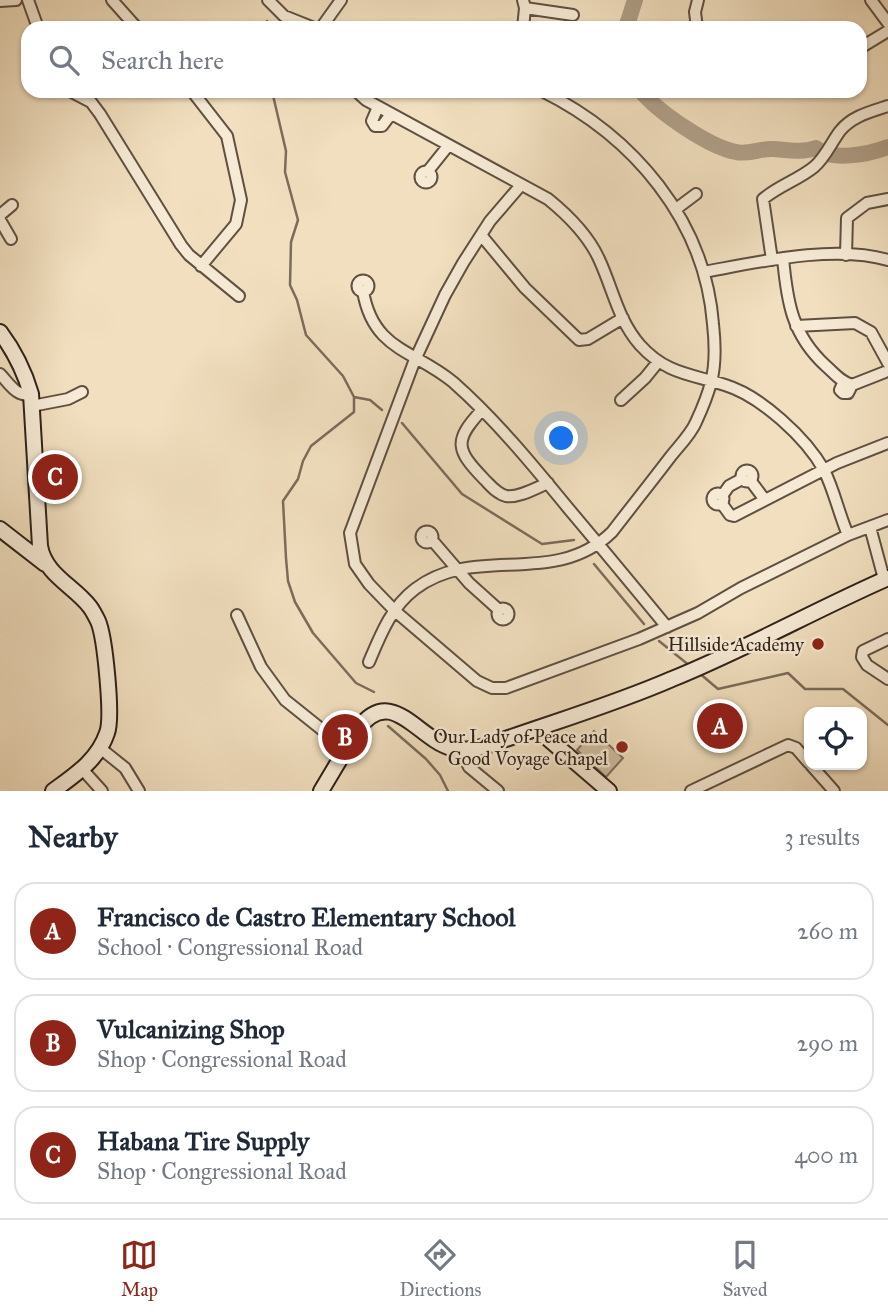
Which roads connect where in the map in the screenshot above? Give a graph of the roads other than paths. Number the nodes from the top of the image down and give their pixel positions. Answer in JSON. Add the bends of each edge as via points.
{"nodes":[{"id":1,"x":16,"y":0,"type":"edge"},
{"id":2,"x":28,"y":0,"type":"edge"},
{"id":3,"x":112,"y":0,"type":"edge"},
{"id":4,"x":268,"y":0,"type":"edge"},
{"id":5,"x":341,"y":0,"type":"edge"},
{"id":6,"x":698,"y":0,"type":"edge"},
{"id":7,"x":871,"y":0,"type":"edge"},
{"id":8,"x":0,"y":1,"type":"edge"},
{"id":9,"x":524,"y":4,"type":"edge"},
{"id":10,"x":573,"y":15,"type":"dead end"},
{"id":11,"x":36,"y":21,"type":"edge"},
{"id":12,"x":131,"y":21,"type":"edge"},
{"id":13,"x":297,"y":21,"type":"edge"},
{"id":14,"x":326,"y":21,"type":"edge"},
{"id":15,"x":696,"y":21,"type":"edge"},
{"id":16,"x":888,"y":23,"type":"edge"},
{"id":17,"x":888,"y":32,"type":"edge"},
{"id":18,"x":867,"y":44,"type":"edge"},
{"id":19,"x":84,"y":98,"type":"edge"},
{"id":20,"x":198,"y":98,"type":"edge"},
{"id":21,"x":366,"y":98,"type":"edge"},
{"id":22,"x":554,"y":98,"type":"edge"},
{"id":23,"x":888,"y":106,"type":"edge"},
{"id":24,"x":378,"y":107,"type":"junction"},
{"id":25,"x":391,"y":114,"type":"junction"},
{"id":26,"x":448,"y":146,"type":"junction"},
{"id":27,"x":428,"y":171,"type":"dead end"},
{"id":28,"x":521,"y":185,"type":"junction"},
{"id":29,"x":696,"y":194,"type":"dead end"},
{"id":30,"x":888,"y":199,"type":"edge"},
{"id":31,"x":12,"y":205,"type":"dead end"},
{"id":32,"x":676,"y":209,"type":"junction"},
{"id":33,"x":0,"y":218,"type":"edge"},
{"id":34,"x":481,"y":235,"type":"junction"},
{"id":35,"x":11,"y":239,"type":"dead end"},
{"id":36,"x":846,"y":255,"type":"junction"},
{"id":37,"x":777,"y":259,"type":"junction"},
{"id":38,"x":888,"y":260,"type":"edge"},
{"id":39,"x":201,"y":266,"type":"junction"},
{"id":40,"x":704,"y":272,"type":"junction"},
{"id":41,"x":363,"y":292,"type":"dead end"},
{"id":42,"x":239,"y":296,"type":"dead end"},
{"id":43,"x":623,"y":318,"type":"junction"},
{"id":44,"x":796,"y":326,"type":"junction"},
{"id":45,"x":0,"y":332,"type":"edge"},
{"id":46,"x":416,"y":358,"type":"junction"},
{"id":47,"x":658,"y":362,"type":"junction"},
{"id":48,"x":887,"y":368,"type":"edge"},
{"id":49,"x":0,"y":374,"type":"edge"},
{"id":50,"x":711,"y":381,"type":"junction"},
{"id":51,"x":82,"y":392,"type":"dead end"},
{"id":52,"x":31,"y":400,"type":"junction"},
{"id":53,"x":621,"y":400,"type":"dead end"},
{"id":54,"x":482,"y":410,"type":"junction"},
{"id":55,"x":888,"y":443,"type":"edge"},
{"id":56,"x":824,"y":471,"type":"junction"},
{"id":57,"x":548,"y":483,"type":"junction"},
{"id":58,"x":765,"y":500,"type":"junction"},
{"id":59,"x":888,"y":520,"type":"edge"},
{"id":60,"x":870,"y":527,"type":"junction"},
{"id":61,"x":0,"y":529,"type":"edge"},
{"id":62,"x":848,"y":535,"type":"junction"},
{"id":63,"x":40,"y":538,"type":"junction"},
{"id":64,"x":432,"y":540,"type":"dead end"},
{"id":65,"x":600,"y":544,"type":"junction"},
{"id":66,"x":20,"y":545,"type":"junction"},
{"id":67,"x":46,"y":565,"type":"junction"},
{"id":68,"x":458,"y":569,"type":"junction"},
{"id":69,"x":886,"y":578,"type":"edge"},
{"id":70,"x":499,"y":610,"type":"dead end"},
{"id":71,"x":395,"y":611,"type":"junction"},
{"id":72,"x":237,"y":615,"type":"dead end"},
{"id":73,"x":667,"y":627,"type":"junction"},
{"id":74,"x":888,"y":639,"type":"edge"},
{"id":75,"x":369,"y":662,"type":"dead end"},
{"id":76,"x":888,"y":679,"type":"edge"},
{"id":77,"x":538,"y":730,"type":"junction"},
{"id":78,"x":100,"y":748,"type":"junction"},
{"id":79,"x":345,"y":748,"type":"junction"},
{"id":80,"x":461,"y":750,"type":"junction"},
{"id":81,"x":804,"y":757,"type":"edge"},
{"id":82,"x":83,"y":770,"type":"junction"},
{"id":83,"x":815,"y":770,"type":"edge"},
{"id":84,"x":696,"y":790,"type":"edge"},
{"id":85,"x":54,"y":791,"type":"edge"},
{"id":86,"x":102,"y":791,"type":"edge"},
{"id":87,"x":139,"y":791,"type":"edge"},
{"id":88,"x":321,"y":791,"type":"edge"},
{"id":89,"x":498,"y":791,"type":"edge"},
{"id":90,"x":609,"y":791,"type":"edge"},
{"id":91,"x":834,"y":791,"type":"edge"}],
"edges":[{"from":1,"to":8,"type":"street"},
{"from":2,"to":11,"type":"street"},
{"from":3,"to":12,"type":"street"},
{"from":4,"to":13,"type":"street"},
{"from":5,"to":14,"type":"street"},
{"from":6,"to":15,"type":"street"},
{"from":7,"to":16,"type":"street"},
{"from":9,"to":10,"type":"street"},
{"from":17,"to":18,"type":"street"},
{"from":19,"to":39,"type":"street","via":[[100,114],[181,245]]},
{"from":20,"to":39,"type":"street","via":[[227,136],[241,200],[236,224]]},
{"from":21,"to":24,"type":"street"},
{"from":22,"to":32,"type":"street","via":[[623,146]]},
{"from":23,"to":37,"type":"street","via":[[851,120],[817,165],[763,200]]},
{"from":24,"to":25,"type":"street"},
{"from":24,"to":25,"type":"street","via":[[372,121],[375,126],[382,126]]},
{"from":25,"to":26,"type":"street"},
{"from":26,"to":27,"type":"street"},
{"from":26,"to":28,"type":"street"},
{"from":28,"to":34,"type":"street"},
{"from":28,"to":43,"type":"street","via":[[548,199],[582,230],[599,258]]},
{"from":29,"to":32,"type":"street"},
{"from":30,"to":36,"type":"street","via":[[867,203],[847,218]]},
{"from":31,"to":33,"type":"street"},
{"from":32,"to":40,"type":"street"},
{"from":33,"to":35,"type":"street"},
{"from":34,"to":43,"type":"street","via":[[525,288],[579,341]]},
{"from":34,"to":46,"type":"street","via":[[445,295]]},
{"from":36,"to":37,"type":"street"},
{"from":36,"to":38,"type":"street"},
{"from":37,"to":40,"type":"street"},
{"from":37,"to":44,"type":"street"},
{"from":39,"to":42,"type":"street"},
{"from":40,"to":50,"type":"street","via":[[715,341]]},
{"from":41,"to":46,"type":"street","via":[[379,330]]},
{"from":43,"to":47,"type":"street","via":[[640,345]]},
{"from":44,"to":48,"type":"street","via":[[855,323],[871,332]]},
{"from":44,"to":48,"type":"street","via":[[808,348],[847,384]]},
{"from":45,"to":52,"type":"main road","via":[[25,372]]},
{"from":46,"to":54,"type":"street","via":[[436,368]]},
{"from":46,"to":71,"type":"street","via":[[350,533],[355,564]]},
{"from":47,"to":50,"type":"street"},
{"from":47,"to":53,"type":"street"},
{"from":49,"to":52,"type":"street"},
{"from":50,"to":56,"type":"street","via":[[728,386],[776,416]]},
{"from":50,"to":65,"type":"street","via":[[695,425]]},
{"from":51,"to":52,"type":"street","via":[[68,399]]},
{"from":52,"to":63,"type":"main road"},
{"from":54,"to":57,"type":"street"},
{"from":54,"to":57,"type":"street","via":[[463,438],[466,461],[503,496]]},
{"from":55,"to":56,"type":"street"},
{"from":56,"to":58,"type":"street"},
{"from":56,"to":62,"type":"street"},
{"from":57,"to":65,"type":"street"},
{"from":58,"to":58,"type":"street","via":[[734,516],[722,500],[729,486],[746,480]]},
{"from":59,"to":60,"type":"street"},
{"from":60,"to":62,"type":"street"},
{"from":60,"to":69,"type":"street"},
{"from":61,"to":66,"type":"main road"},
{"from":62,"to":73,"type":"street"},
{"from":63,"to":66,"type":"main road"},
{"from":63,"to":67,"type":"main road"},
{"from":64,"to":68,"type":"street"},
{"from":65,"to":68,"type":"street","via":[[542,565]]},
{"from":65,"to":73,"type":"street"},
{"from":66,"to":67,"type":"main road"},
{"from":67,"to":78,"type":"main road","via":[[90,607],[99,623],[109,719]]},
{"from":68,"to":70,"type":"street"},
{"from":68,"to":71,"type":"street","via":[[433,577]]},
{"from":69,"to":77,"type":"main road","via":[[678,677]]},
{"from":71,"to":73,"type":"street","via":[[477,681],[492,688],[506,688]]},
{"from":71,"to":75,"type":"street"},
{"from":72,"to":79,"type":"street","via":[[256,659],[285,700]]},
{"from":74,"to":76,"type":"street","via":[[863,651],[862,657]]},
{"from":77,"to":80,"type":"main road"},
{"from":77,"to":90,"type":"main road"},
{"from":78,"to":82,"type":"main road"},
{"from":78,"to":87,"type":"street","via":[[125,768]]},
{"from":79,"to":80,"type":"main road","via":[[363,721],[386,711],[402,716],[437,742]]},
{"from":79,"to":88,"type":"main road"},
{"from":80,"to":89,"type":"street","via":[[469,767]]},
{"from":81,"to":84,"type":"street","via":[[788,745]]},
{"from":82,"to":85,"type":"main road"},
{"from":82,"to":86,"type":"street"},
{"from":83,"to":91,"type":"street"}]}
